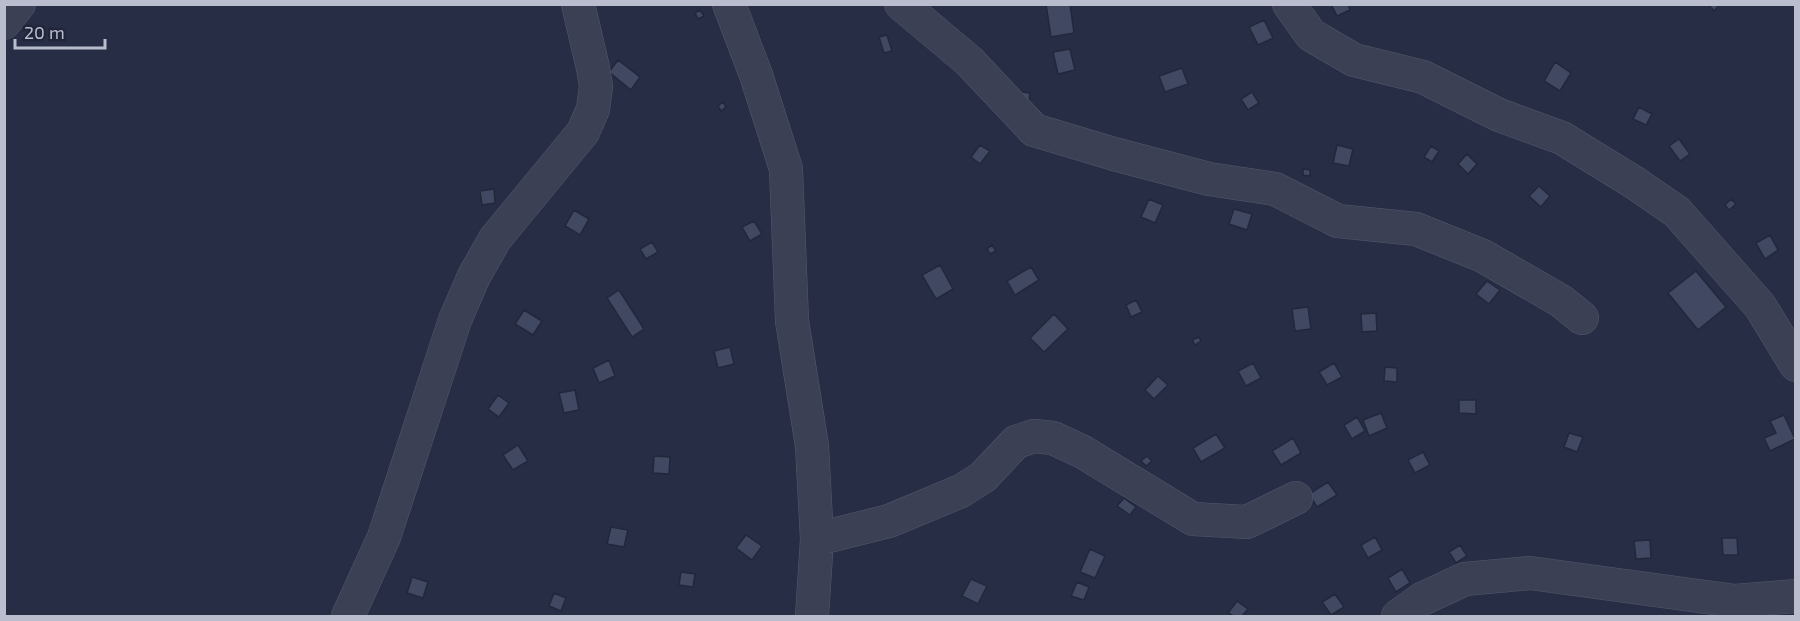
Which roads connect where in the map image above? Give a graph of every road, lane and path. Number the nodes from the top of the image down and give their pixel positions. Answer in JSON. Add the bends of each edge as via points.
{"nodes":[{"id":1,"x":19,"y":4,"type":"edge"},
{"id":2,"x":578,"y":4,"type":"edge"},
{"id":3,"x":729,"y":4,"type":"edge"},
{"id":4,"x":901,"y":4,"type":"edge"},
{"id":5,"x":1290,"y":4,"type":"edge"},
{"id":6,"x":4,"y":23,"type":"edge"},
{"id":7,"x":1582,"y":318,"type":"dead end"},
{"id":8,"x":1796,"y":365,"type":"edge"},
{"id":9,"x":1296,"y":498,"type":"dead end"},
{"id":10,"x":817,"y":539,"type":"junction"},
{"id":11,"x":1796,"y":596,"type":"edge"},
{"id":12,"x":348,"y":616,"type":"edge"},
{"id":13,"x":812,"y":616,"type":"edge"},
{"id":14,"x":1398,"y":616,"type":"edge"}],
"edges":[{"from":1,"to":6,"type":"street"},
{"from":2,"to":12,"type":"street","via":[[596,86],[593,109],[583,132],[495,239],[474,276],[455,320],[384,537]]},
{"from":3,"to":10,"type":"street","via":[[786,169],[792,321],[812,446]]},
{"from":4,"to":7,"type":"street","via":[[969,61],[1034,130],[1209,179],[1275,189],[1338,221],[1416,229],[1483,256],[1561,301]]},
{"from":5,"to":8,"type":"street","via":[[1311,35],[1354,60],[1423,77],[1498,115],[1562,138],[1677,212],[1760,306]]},
{"from":9,"to":10,"type":"street","via":[[1247,522],[1193,519],[1083,452],[1053,438],[1034,436],[1016,442],[983,477],[961,491],[889,521]]},
{"from":10,"to":13,"type":"street"},
{"from":11,"to":14,"type":"street","via":[[1735,601],[1530,573],[1465,579],[1422,599]]}]}
